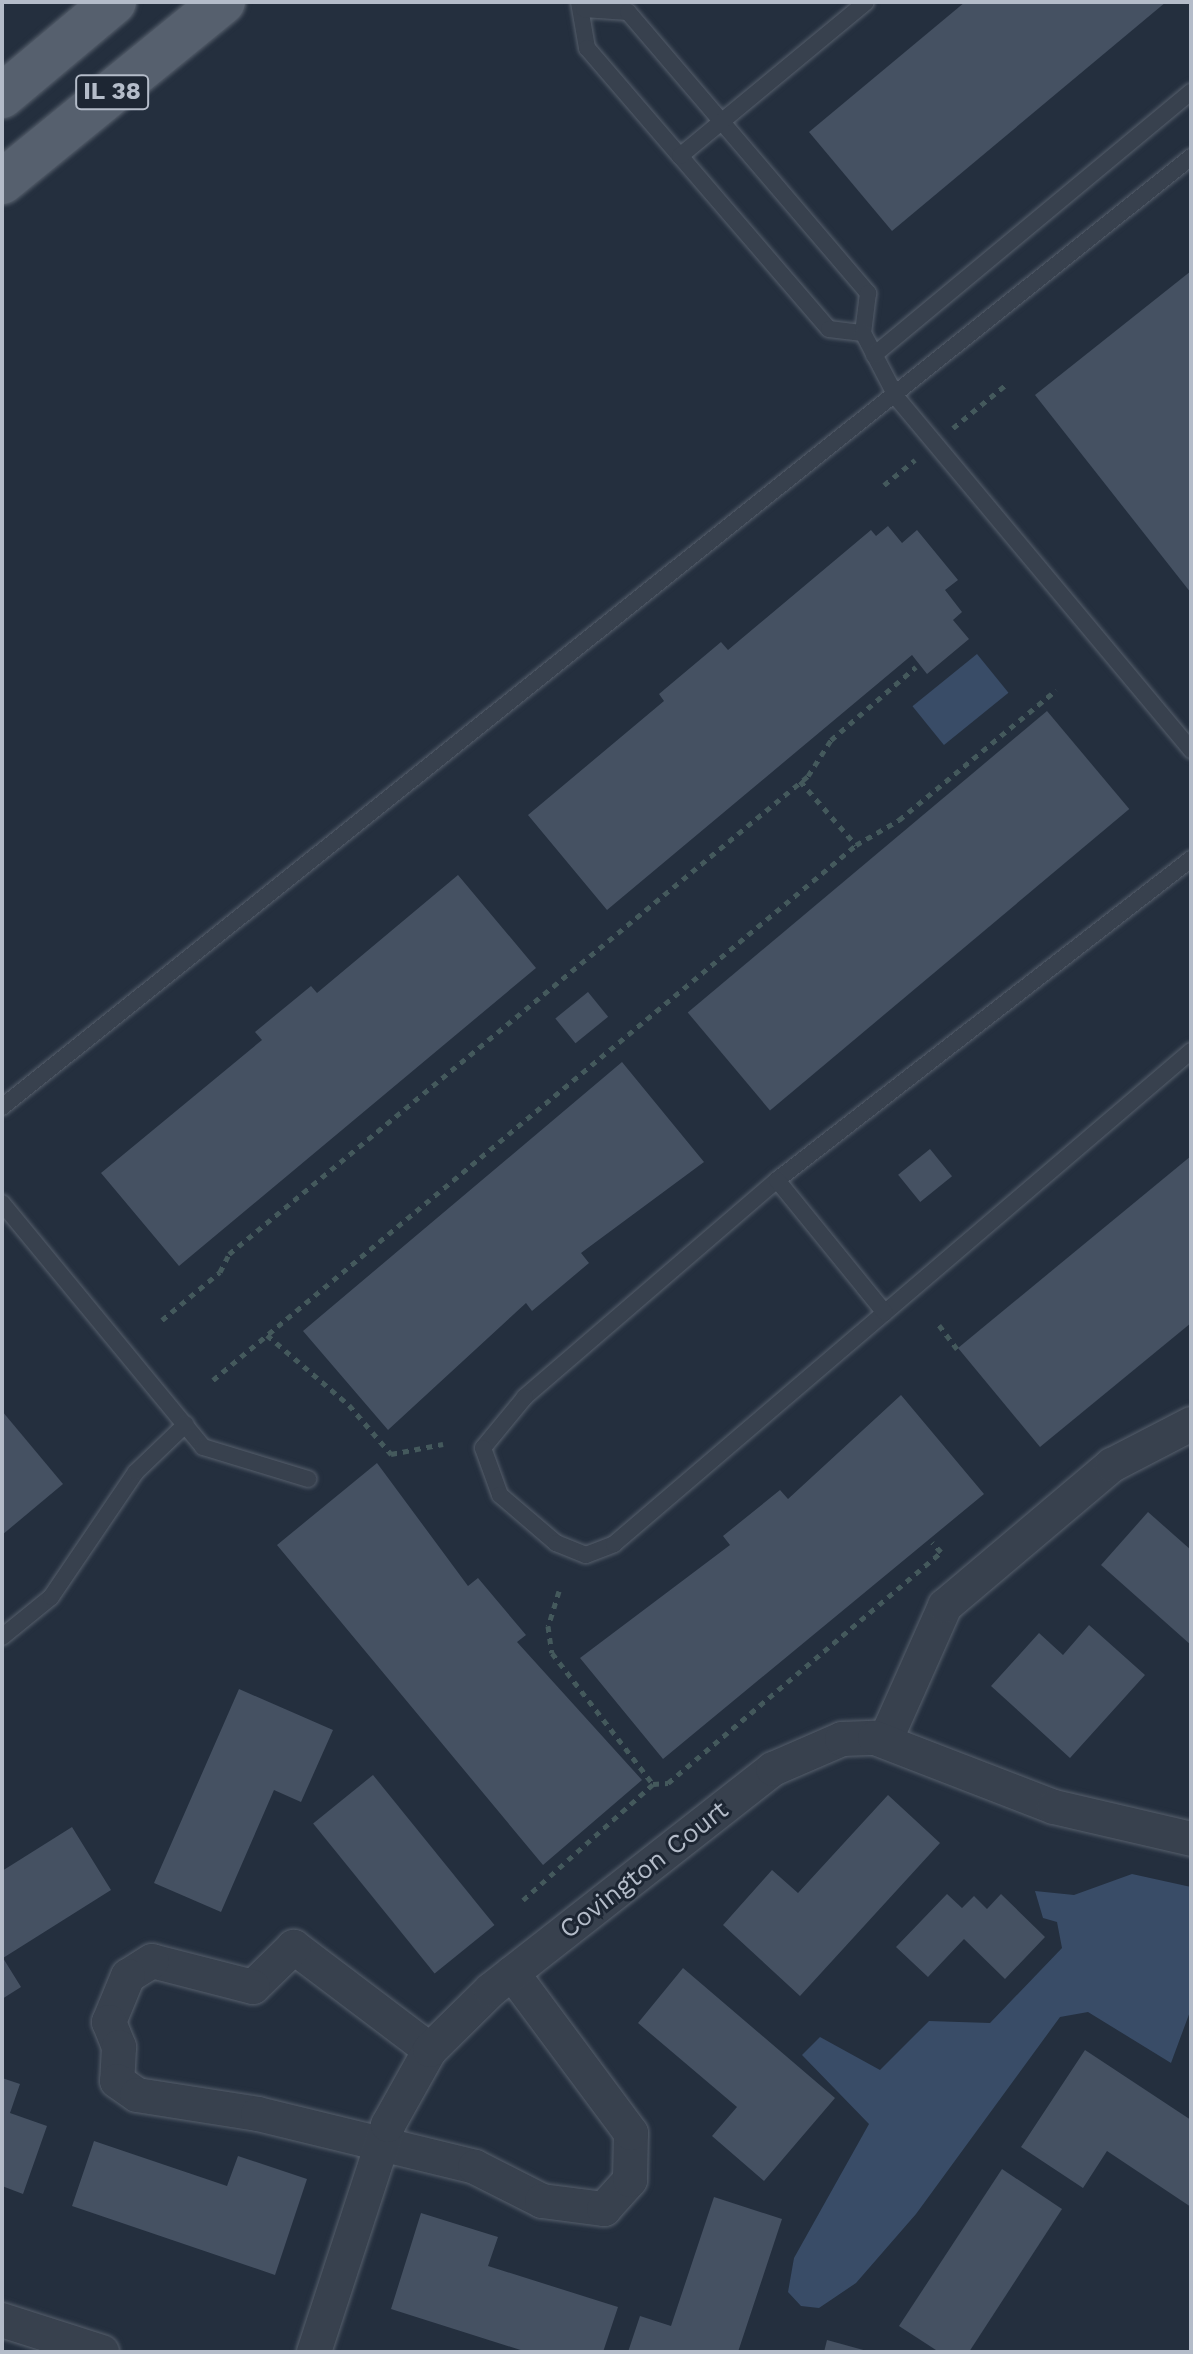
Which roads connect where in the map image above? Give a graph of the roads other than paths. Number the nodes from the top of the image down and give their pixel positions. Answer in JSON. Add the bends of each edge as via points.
{"nodes":[{"id":1,"x":114,"y":2,"type":"edge"},
{"id":2,"x":223,"y":2,"type":"edge"},
{"id":3,"x":866,"y":2,"type":"edge"},
{"id":4,"x":582,"y":5,"type":"edge"},
{"id":5,"x":1191,"y":92,"type":"edge"},
{"id":6,"x":2,"y":96,"type":"edge"},
{"id":7,"x":721,"y":123,"type":"junction"},
{"id":8,"x":680,"y":156,"type":"junction"},
{"id":9,"x":1191,"y":157,"type":"edge"},
{"id":10,"x":2,"y":182,"type":"edge"},
{"id":11,"x":863,"y":333,"type":"junction"},
{"id":12,"x":874,"y":355,"type":"junction"},
{"id":13,"x":897,"y":398,"type":"junction"},
{"id":14,"x":1191,"y":750,"type":"edge"},
{"id":15,"x":1191,"y":859,"type":"edge"},
{"id":16,"x":1191,"y":1051,"type":"edge"},
{"id":17,"x":2,"y":1107,"type":"edge"},
{"id":18,"x":777,"y":1180,"type":"junction"},
{"id":19,"x":2,"y":1203,"type":"edge"},
{"id":20,"x":885,"y":1313,"type":"junction"},
{"id":21,"x":186,"y":1424,"type":"junction"},
{"id":22,"x":1188,"y":1429,"type":"edge"},
{"id":23,"x":308,"y":1479,"type":"dead end"},
{"id":24,"x":2,"y":1637,"type":"edge"},
{"id":25,"x":885,"y":1741,"type":"junction"},
{"id":26,"x":1191,"y":1839,"type":"edge"},
{"id":27,"x":512,"y":1973,"type":"junction"},
{"id":28,"x":430,"y":2050,"type":"junction"},
{"id":29,"x":382,"y":2145,"type":"junction"},
{"id":30,"x":2,"y":2320,"type":"edge"},
{"id":31,"x":65,"y":2346,"type":"edge"},
{"id":32,"x":102,"y":2352,"type":"edge"},
{"id":33,"x":314,"y":2352,"type":"edge"}],
"edges":[{"from":1,"to":6,"type":"main road","number":"IL 38"},
{"from":2,"to":10,"type":"main road","number":"IL 38"},
{"from":3,"to":7,"type":"lane"},
{"from":4,"to":7,"type":"lane","via":[[628,12]]},
{"from":4,"to":8,"type":"lane","via":[[587,48]]},
{"from":5,"to":12,"type":"lane"},
{"from":7,"to":8,"type":"lane"},
{"from":7,"to":11,"type":"lane","via":[[868,293]]},
{"from":8,"to":11,"type":"lane","via":[[829,329]]},
{"from":9,"to":13,"type":"lane"},
{"from":11,"to":12,"type":"lane"},
{"from":12,"to":13,"type":"lane"},
{"from":13,"to":14,"type":"lane"},
{"from":13,"to":17,"type":"lane"},
{"from":15,"to":18,"type":"lane"},
{"from":16,"to":20,"type":"lane"},
{"from":18,"to":20,"type":"lane"},
{"from":18,"to":20,"type":"lane","via":[[525,1397],[483,1448],[500,1495],[556,1543],[586,1555],[614,1544]]},
{"from":19,"to":21,"type":"lane"},
{"from":21,"to":23,"type":"lane","via":[[203,1447]]},
{"from":21,"to":24,"type":"lane","via":[[136,1472],[51,1597]]},
{"from":22,"to":25,"type":"street","via":[[1112,1465],[945,1606]]},
{"from":25,"to":26,"type":"street","name":"Covington Court","via":[[1054,1807]]},
{"from":25,"to":27,"type":"street","name":"Covington Court","via":[[842,1739],[773,1769]]},
{"from":27,"to":28,"type":"street","name":"Covington Court"},
{"from":27,"to":29,"type":"street","via":[[631,2133],[630,2180],[604,2209],[558,2203],[475,2167]]},
{"from":28,"to":29,"type":"street","name":"Covington Court"},
{"from":28,"to":29,"type":"street","via":[[294,1947],[253,1987],[152,1961],[128,1976],[109,2022],[119,2047],[117,2081],[137,2095],[258,2114]]},
{"from":29,"to":33,"type":"street","name":"Covington Court"},
{"from":30,"to":31,"type":"street"},
{"from":31,"to":32,"type":"street"}]}
